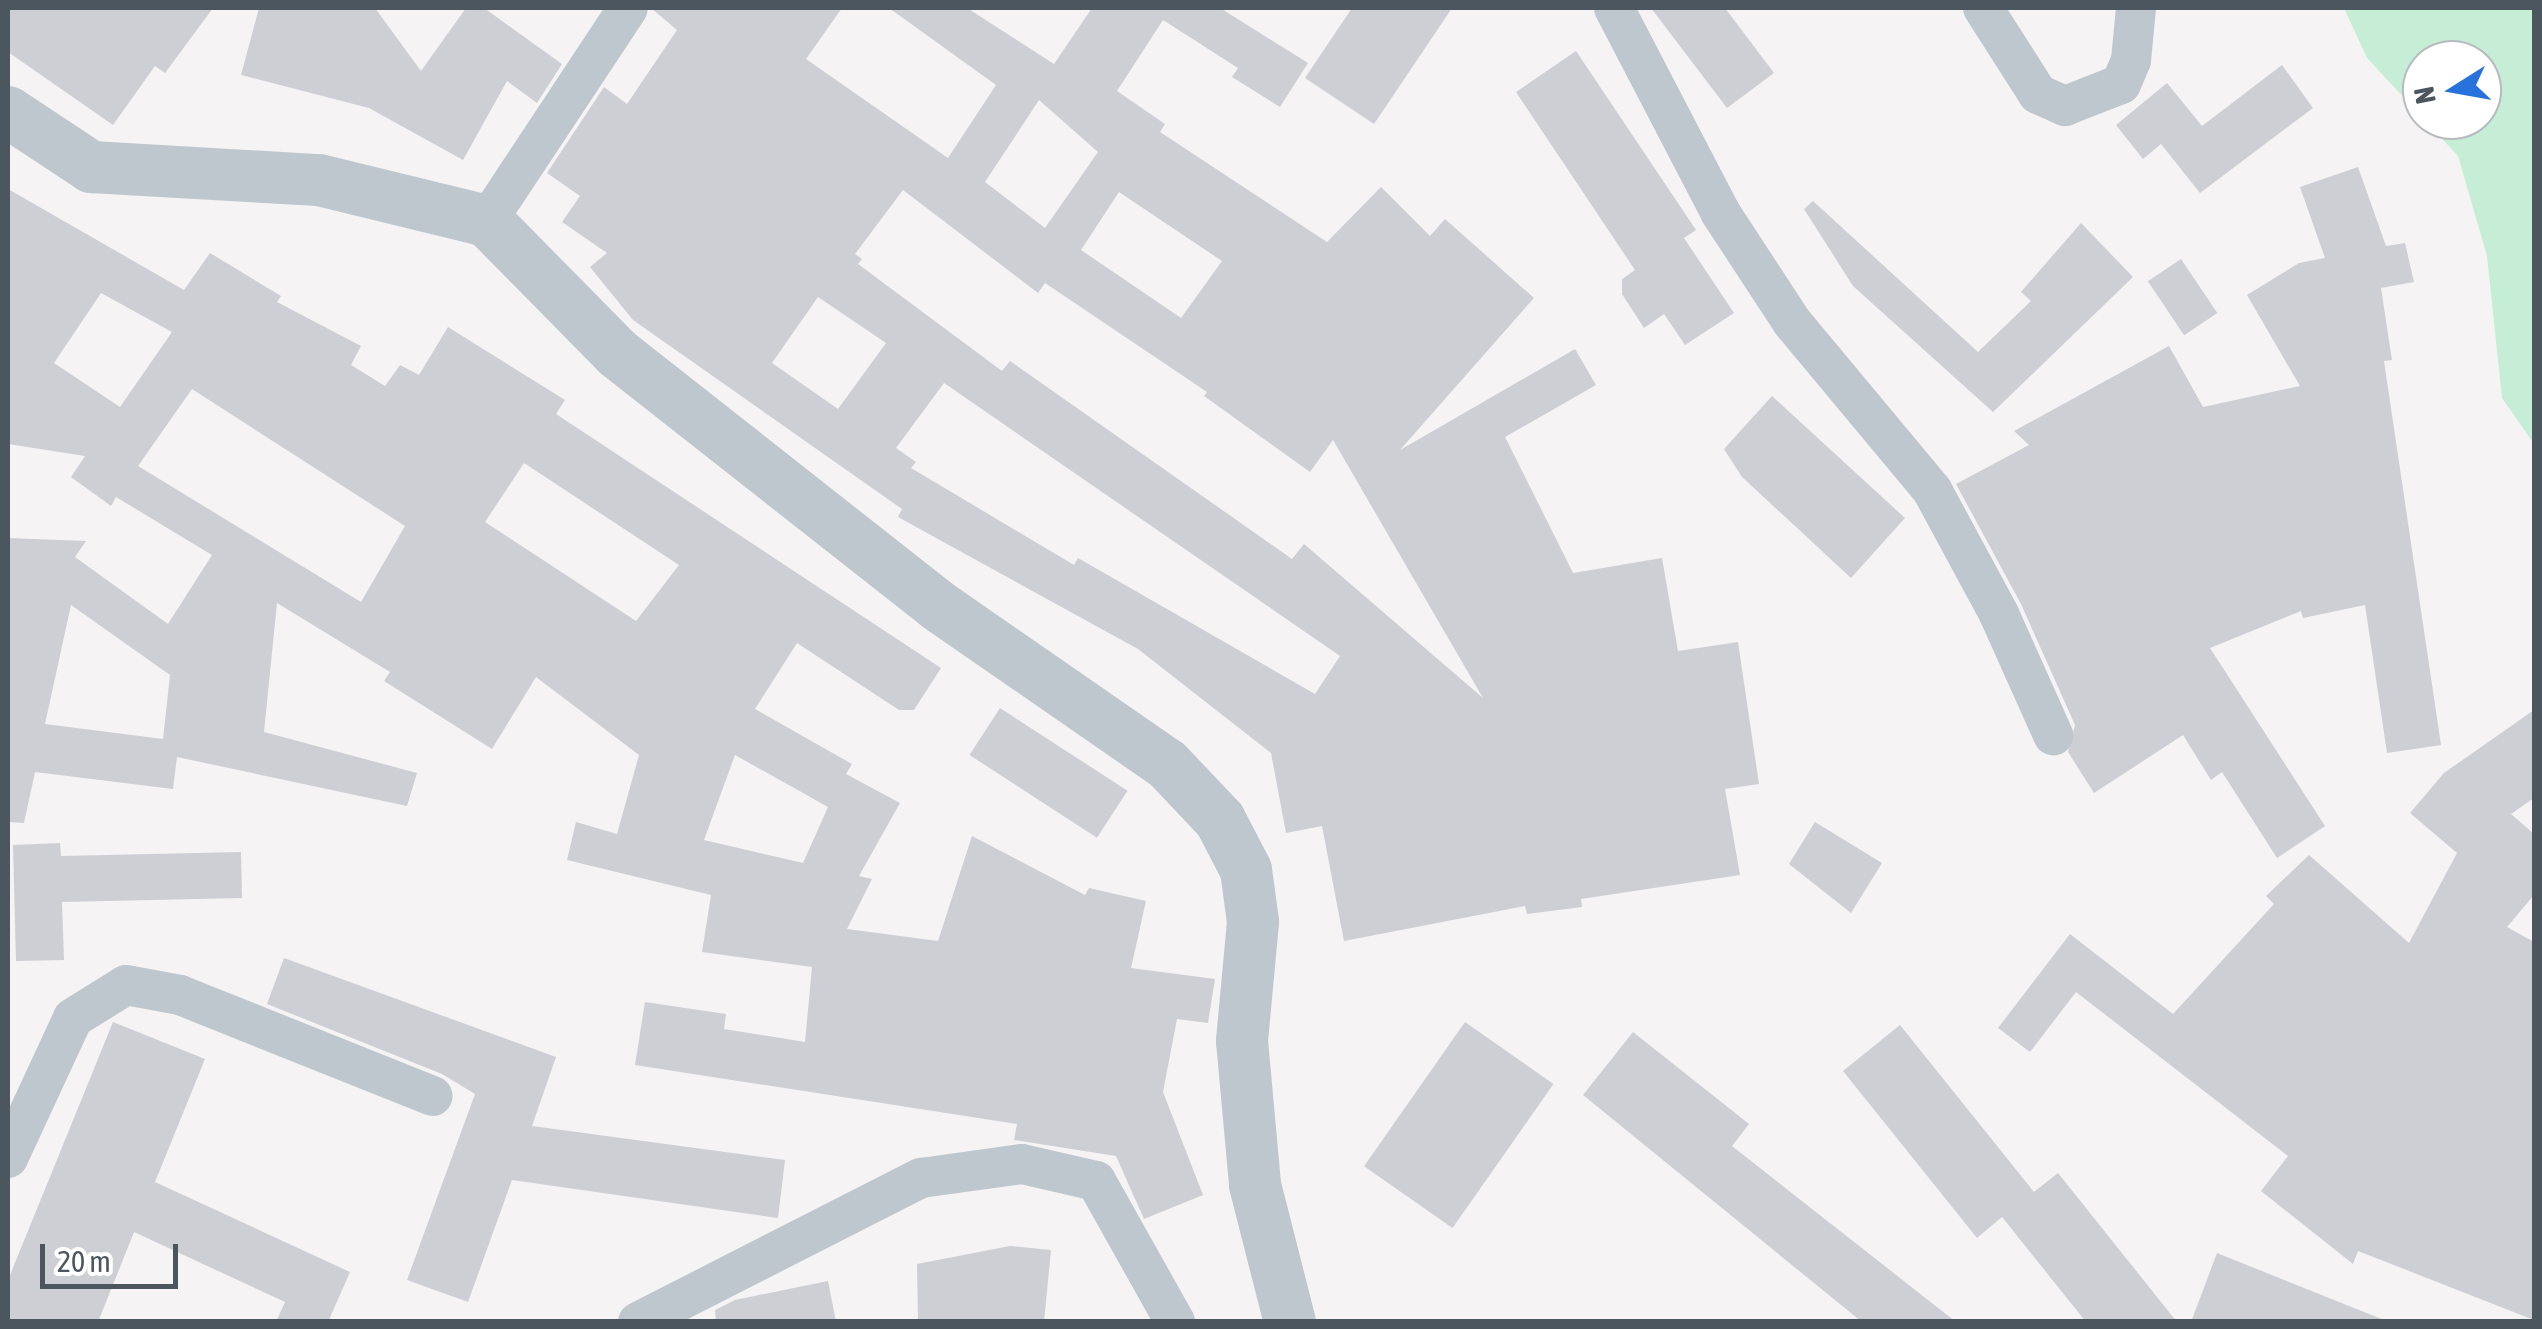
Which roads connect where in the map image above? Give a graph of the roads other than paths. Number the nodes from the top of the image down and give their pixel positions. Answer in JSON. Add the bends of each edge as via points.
{"nodes":[{"id":1,"x":628,"y":8,"type":"edge"},
{"id":2,"x":1614,"y":8,"type":"edge"},
{"id":3,"x":1984,"y":8,"type":"edge"},
{"id":4,"x":2136,"y":8,"type":"edge"},
{"id":5,"x":8,"y":112,"type":"edge"},
{"id":6,"x":487,"y":221,"type":"junction"},
{"id":7,"x":2053,"y":735,"type":"dead end"},
{"id":8,"x":433,"y":1096,"type":"dead end"},
{"id":9,"x":8,"y":1158,"type":"edge"},
{"id":10,"x":639,"y":1321,"type":"edge"},
{"id":11,"x":1175,"y":1322,"type":"edge"},
{"id":12,"x":1290,"y":1322,"type":"edge"}],
"edges":[{"from":1,"to":6,"type":"street"},
{"from":2,"to":7,"type":"street","via":[[1720,212],[1772,290],[1932,490],[2000,614]]},
{"from":3,"to":4,"type":"street","via":[[2038,94],[2065,106],[2121,84],[2131,60]]},
{"from":5,"to":6,"type":"street","via":[[91,168],[320,180]]},
{"from":6,"to":12,"type":"street","via":[[617,353],[937,605],[1167,764],[1220,820],[1248,887],[1253,922],[1242,1041],[1255,1185]]},
{"from":8,"to":9,"type":"street","via":[[180,995],[126,985],[73,1018]]},
{"from":10,"to":11,"type":"street","via":[[921,1178],[1022,1164],[1096,1180]]}]}
